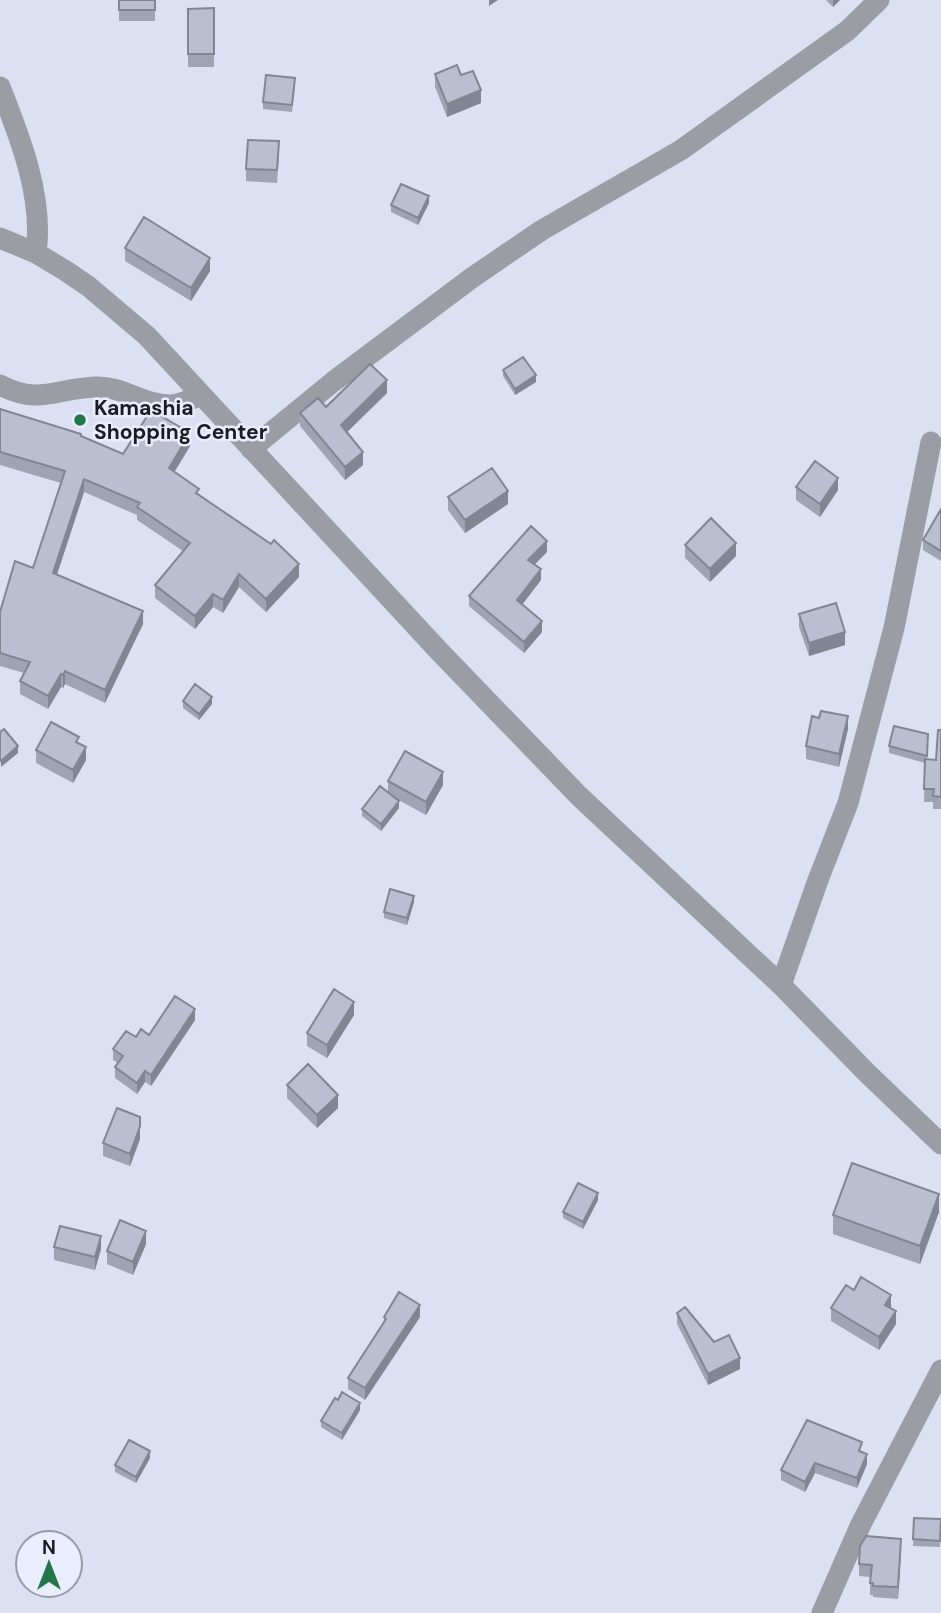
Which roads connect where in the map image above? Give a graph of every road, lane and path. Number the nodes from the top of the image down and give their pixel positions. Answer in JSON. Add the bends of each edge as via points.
{"nodes":[{"id":1,"x":879,"y":0,"type":"edge"},
{"id":2,"x":0,"y":86,"type":"edge"},
{"id":3,"x":0,"y":238,"type":"edge"},
{"id":4,"x":36,"y":253,"type":"junction"},
{"id":5,"x":0,"y":385,"type":"edge"},
{"id":6,"x":201,"y":395,"type":"junction"},
{"id":7,"x":931,"y":442,"type":"dead end"},
{"id":8,"x":251,"y":449,"type":"junction"},
{"id":9,"x":781,"y":985,"type":"junction"},
{"id":10,"x":941,"y":1144,"type":"edge"},
{"id":11,"x":941,"y":1370,"type":"edge"},
{"id":12,"x":822,"y":1613,"type":"edge"}],
"edges":[{"from":1,"to":8,"type":"street","via":[[847,31],[681,150],[542,230],[473,277]]},
{"from":2,"to":4,"type":"street","via":[[29,172],[39,237]]},
{"from":3,"to":4,"type":"street"},
{"from":4,"to":6,"type":"street","via":[[118,311]]},
{"from":5,"to":6,"type":"street","via":[[18,394],[41,397],[97,387],[173,405]]},
{"from":6,"to":8,"type":"street"},
{"from":7,"to":9,"type":"street","via":[[894,628],[848,803]]},
{"from":8,"to":9,"type":"street","via":[[579,796]]},
{"from":9,"to":10,"type":"street"},
{"from":11,"to":12,"type":"street","via":[[861,1524]]}]}
